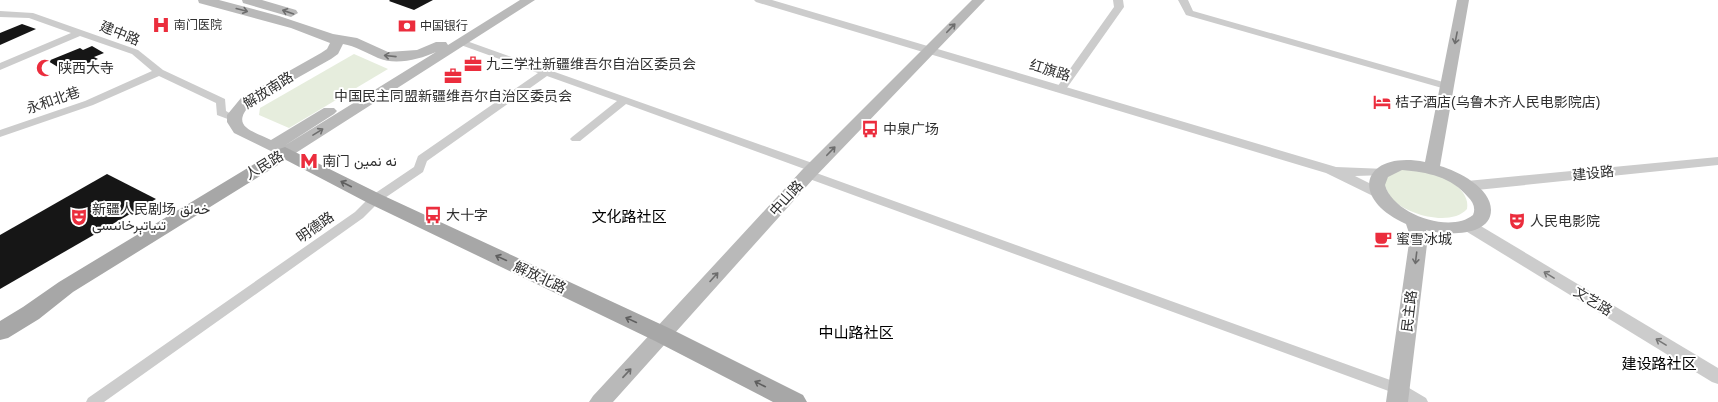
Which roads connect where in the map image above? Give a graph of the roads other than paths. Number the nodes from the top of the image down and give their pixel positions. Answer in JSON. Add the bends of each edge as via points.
{"nodes":[{"id":1,"x":204,"y":0,"type":"edge"},
{"id":2,"x":248,"y":0,"type":"edge"},
{"id":3,"x":516,"y":0,"type":"edge"},
{"id":4,"x":529,"y":0,"type":"edge"},
{"id":5,"x":760,"y":0,"type":"edge"},
{"id":6,"x":979,"y":0,"type":"edge"},
{"id":7,"x":1118,"y":0,"type":"edge"},
{"id":8,"x":1183,"y":0,"type":"edge"},
{"id":9,"x":1463,"y":0,"type":"edge"},
{"id":10,"x":0,"y":14,"type":"edge"},
{"id":11,"x":79,"y":32,"type":"junction"},
{"id":12,"x":328,"y":37,"type":"junction"},
{"id":13,"x":347,"y":40,"type":"junction"},
{"id":14,"x":461,"y":42,"type":"junction"},
{"id":15,"x":441,"y":45,"type":"junction"},
{"id":16,"x":929,"y":51,"type":"junction"},
{"id":17,"x":326,"y":56,"type":"junction"},
{"id":18,"x":0,"y":68,"type":"edge"},
{"id":19,"x":159,"y":72,"type":"junction"},
{"id":20,"x":547,"y":72,"type":"junction"},
{"id":21,"x":1446,"y":86,"type":"junction"},
{"id":22,"x":1060,"y":90,"type":"junction"},
{"id":23,"x":625,"y":100,"type":"junction"},
{"id":24,"x":233,"y":118,"type":"junction"},
{"id":25,"x":0,"y":134,"type":"edge"},
{"id":26,"x":576,"y":139,"type":"dead end"},
{"id":27,"x":279,"y":149,"type":"junction"},
{"id":28,"x":1718,"y":161,"type":"edge"},
{"id":29,"x":1432,"y":168,"type":"junction"},
{"id":30,"x":1331,"y":170,"type":"junction"},
{"id":31,"x":811,"y":171,"type":"junction"},
{"id":32,"x":1382,"y":172,"type":"junction"},
{"id":33,"x":1467,"y":186,"type":"junction"},
{"id":34,"x":1378,"y":193,"type":"junction"},
{"id":35,"x":375,"y":199,"type":"junction"},
{"id":36,"x":1413,"y":220,"type":"junction"},
{"id":37,"x":1469,"y":226,"type":"junction"},
{"id":38,"x":0,"y":319,"type":"edge"},
{"id":39,"x":0,"y":332,"type":"edge"},
{"id":40,"x":663,"y":335,"type":"junction"},
{"id":41,"x":1718,"y":377,"type":"edge"},
{"id":42,"x":1398,"y":395,"type":"edge"},
{"id":43,"x":94,"y":402,"type":"edge"},
{"id":44,"x":600,"y":402,"type":"edge"},
{"id":45,"x":795,"y":402,"type":"edge"},
{"id":46,"x":1421,"y":402,"type":"edge"}],
"edges":[{"from":1,"to":12,"type":"main road","one_way":true},
{"from":13,"to":2,"type":"main road","one_way":true,"via":[[333,27]]},
{"from":3,"to":15,"type":"main road","name":"人民路"},
{"from":4,"to":14,"type":"main road","name":"人民路"},
{"from":5,"to":16,"type":"street","name":"红旗路"},
{"from":16,"to":6,"type":"main road","name":"中山路","one_way":true},
{"from":7,"to":22,"type":"street","via":[[1119,7]]},
{"from":8,"to":21,"type":"street","via":[[1189,13]]},
{"from":9,"to":21,"type":"main road","one_way":true},
{"from":10,"to":11,"type":"street","name":"建中路","via":[[30,15]]},
{"from":11,"to":18,"type":"street"},
{"from":11,"to":19,"type":"street","name":"建中路","via":[[135,52]]},
{"from":12,"to":13,"type":"main road"},
{"from":12,"to":17,"type":"main road","name":"解放南路","via":[[337,42],[333,51]]},
{"from":15,"to":13,"type":"main road","one_way":true,"via":[[420,54],[396,57],[385,56]]},
{"from":13,"to":17,"type":"main road","via":[[340,48]]},
{"from":14,"to":20,"type":"street"},
{"from":27,"to":14,"type":"main road","name":"人民路","one_way":true},
{"from":15,"to":27,"type":"main road","name":"人民路"},
{"from":16,"to":22,"type":"street","name":"红旗路"},
{"from":31,"to":16,"type":"main road","name":"中山路","one_way":true},
{"from":17,"to":24,"type":"main road","name":"解放南路","via":[[246,101],[236,110]]},
{"from":19,"to":24,"type":"street","name":"建中路","via":[[221,101],[221,112]]},
{"from":19,"to":25,"type":"street","name":"永和北巷","via":[[89,103]]},
{"from":20,"to":23,"type":"street"},
{"from":20,"to":35,"type":"street","name":"明德路","via":[[422,159],[419,169]]},
{"from":21,"to":29,"type":"main road"},
{"from":22,"to":30,"type":"street","name":"红旗路"},
{"from":23,"to":26,"type":"street"},
{"from":23,"to":31,"type":"street"},
{"from":24,"to":27,"type":"main road","name":"解放南路","via":[[239,130]]},
{"from":35,"to":27,"type":"main road","name":"解放北路","one_way":true},
{"from":27,"to":38,"type":"main road","name":"人民路","via":[[49,283]]},
{"from":27,"to":39,"type":"main road","name":"人民路"},
{"from":28,"to":33,"type":"street","name":"建设路"},
{"from":29,"to":32,"type":"main road","via":[[1402,165],[1390,167]]},
{"from":29,"to":33,"type":"main road"},
{"from":30,"to":32,"type":"street"},
{"from":30,"to":34,"type":"street"},
{"from":40,"to":31,"type":"main road","name":"中山路","one_way":true},
{"from":31,"to":42,"type":"street"},
{"from":32,"to":34,"type":"main road","via":[[1377,178]]},
{"from":33,"to":37,"type":"main road","via":[[1477,195],[1483,213],[1478,221]]},
{"from":34,"to":36,"type":"main road","via":[[1386,203]]},
{"from":40,"to":35,"type":"main road","name":"解放北路","one_way":true},
{"from":35,"to":43,"type":"street","name":"明德路","via":[[359,215]]},
{"from":36,"to":37,"type":"main road","via":[[1443,228]]},
{"from":36,"to":42,"type":"main road","name":"民主路","one_way":true,"via":[[1419,236]]},
{"from":41,"to":37,"type":"street","name":"文艺路","one_way":true},
{"from":44,"to":40,"type":"main road","name":"中山路","one_way":true},
{"from":45,"to":40,"type":"main road","name":"解放北路","one_way":true},
{"from":42,"to":46,"type":"street"}]}
